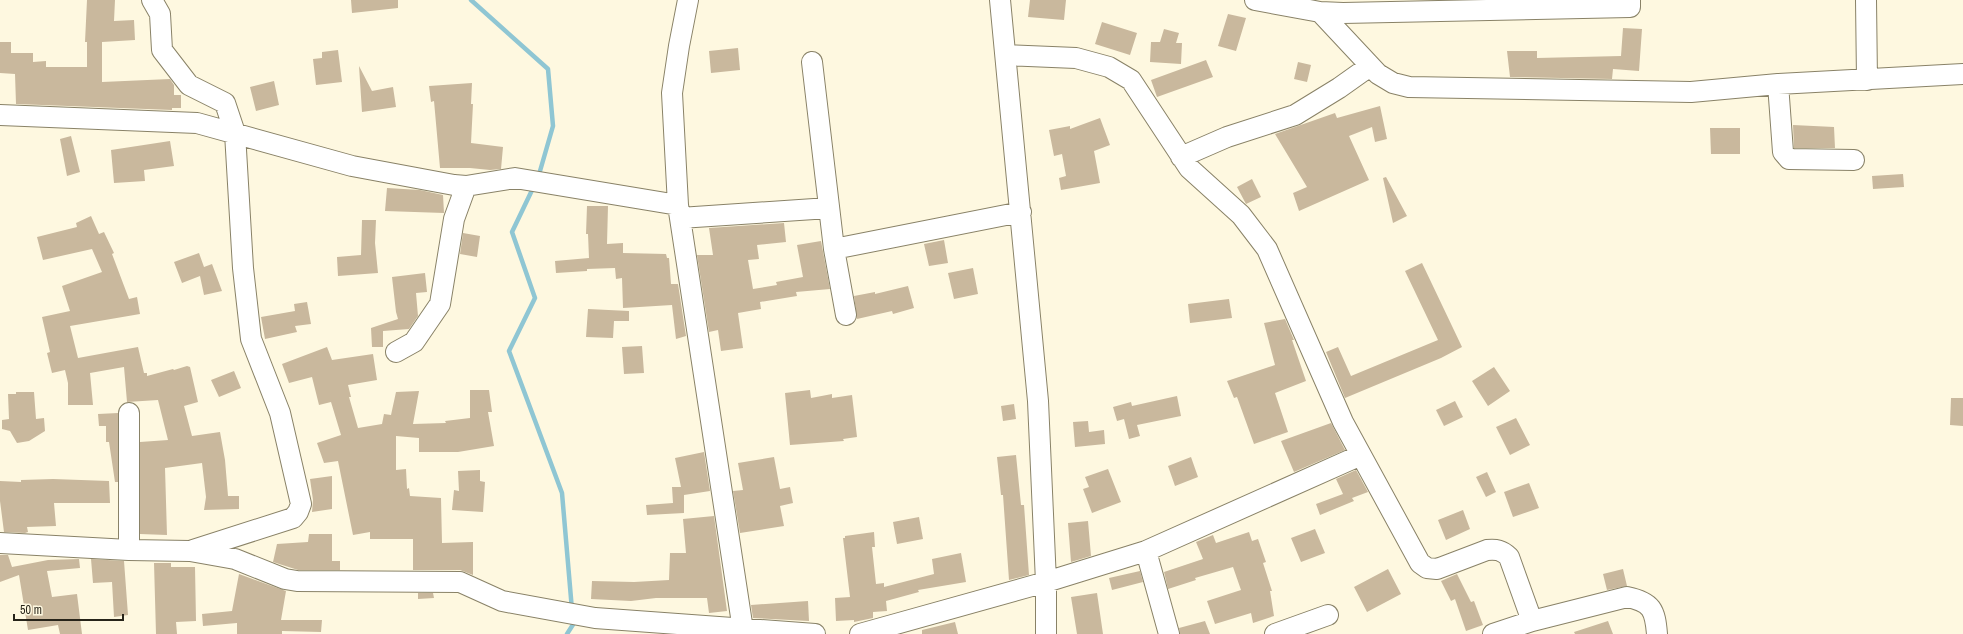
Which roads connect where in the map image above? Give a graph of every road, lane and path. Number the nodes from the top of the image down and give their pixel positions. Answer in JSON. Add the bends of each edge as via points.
{"nodes":[{"id":1,"x":152,"y":0,"type":"edge"},
{"id":2,"x":688,"y":0,"type":"edge"},
{"id":3,"x":1000,"y":0,"type":"edge"},
{"id":4,"x":1256,"y":0,"type":"edge"},
{"id":5,"x":1630,"y":0,"type":"edge"},
{"id":6,"x":1866,"y":0,"type":"edge"},
{"id":7,"x":1343,"y":6,"type":"edge"},
{"id":8,"x":1320,"y":12,"type":"junction"},
{"id":9,"x":1006,"y":55,"type":"junction"},
{"id":10,"x":812,"y":62,"type":"dead end"},
{"id":11,"x":1370,"y":66,"type":"junction"},
{"id":12,"x":1963,"y":74,"type":"edge"},
{"id":13,"x":1867,"y":80,"type":"junction"},
{"id":14,"x":1778,"y":84,"type":"junction"},
{"id":15,"x":215,"y":98,"type":"junction"},
{"id":16,"x":0,"y":115,"type":"edge"},
{"id":17,"x":202,"y":124,"type":"junction"},
{"id":18,"x":235,"y":133,"type":"junction"},
{"id":19,"x":1181,"y":157,"type":"junction"},
{"id":20,"x":1854,"y":160,"type":"dead end"},
{"id":21,"x":466,"y":186,"type":"junction"},
{"id":22,"x":829,"y":208,"type":"junction"},
{"id":23,"x":679,"y":211,"type":"junction"},
{"id":24,"x":1021,"y":212,"type":"junction"},
{"id":25,"x":834,"y":249,"type":"junction"},
{"id":26,"x":846,"y":315,"type":"dead end"},
{"id":27,"x":396,"y":352,"type":"dead end"},
{"id":28,"x":129,"y":413,"type":"dead end"},
{"id":29,"x":1361,"y":455,"type":"junction"},
{"id":30,"x":0,"y":543,"type":"edge"},
{"id":31,"x":129,"y":550,"type":"junction"},
{"id":32,"x":190,"y":551,"type":"junction"},
{"id":33,"x":1146,"y":551,"type":"junction"},
{"id":34,"x":1046,"y":582,"type":"junction"},
{"id":35,"x":1328,"y":614,"type":"dead end"},
{"id":36,"x":1532,"y":621,"type":"junction"},
{"id":37,"x":743,"y":630,"type":"junction"},
{"id":38,"x":815,"y":634,"type":"edge"},
{"id":39,"x":860,"y":634,"type":"edge"},
{"id":40,"x":1046,"y":634,"type":"edge"},
{"id":41,"x":1169,"y":634,"type":"edge"},
{"id":42,"x":1275,"y":634,"type":"edge"},
{"id":43,"x":1493,"y":634,"type":"edge"},
{"id":44,"x":1657,"y":634,"type":"edge"}],
"edges":[{"from":1,"to":15,"type":"street","via":[[160,14],[162,50],[189,85]]},
{"from":2,"to":23,"type":"street","via":[[672,93]]},
{"from":3,"to":9,"type":"street"},
{"from":4,"to":8,"type":"street"},
{"from":5,"to":7,"type":"street","via":[[1630,7]]},
{"from":6,"to":13,"type":"street"},
{"from":7,"to":8,"type":"street"},
{"from":8,"to":11,"type":"street"},
{"from":9,"to":19,"type":"street","via":[[1076,58],[1109,66],[1131,80]]},
{"from":9,"to":24,"type":"street"},
{"from":10,"to":22,"type":"street"},
{"from":11,"to":14,"type":"street","via":[[1393,83],[1409,87],[1684,92]]},
{"from":11,"to":19,"type":"street","via":[[1295,115],[1226,137]]},
{"from":12,"to":13,"type":"street"},
{"from":13,"to":14,"type":"street"},
{"from":14,"to":20,"type":"street","via":[[1785,157]]},
{"from":15,"to":17,"type":"street"},
{"from":15,"to":18,"type":"street","via":[[225,104]]},
{"from":16,"to":17,"type":"street"},
{"from":17,"to":18,"type":"street"},
{"from":18,"to":21,"type":"street","via":[[352,166]]},
{"from":18,"to":32,"type":"street","via":[[243,268],[252,339],[278,408],[301,504],[293,518]]},
{"from":19,"to":29,"type":"street","via":[[1189,168],[1241,215],[1267,249],[1343,422]]},
{"from":21,"to":23,"type":"street","via":[[515,178],[568,186]]},
{"from":21,"to":27,"type":"street","via":[[454,219],[440,304],[414,342]]},
{"from":22,"to":23,"type":"street"},
{"from":22,"to":25,"type":"street"},
{"from":23,"to":37,"type":"street"},
{"from":24,"to":25,"type":"street"},
{"from":24,"to":34,"type":"street","via":[[1038,402]]},
{"from":25,"to":26,"type":"street"},
{"from":28,"to":31,"type":"street"},
{"from":29,"to":33,"type":"street"},
{"from":29,"to":36,"type":"street","via":[[1420,563],[1427,568],[1437,569],[1487,550],[1503,552],[1509,557]]},
{"from":30,"to":31,"type":"street"},
{"from":31,"to":32,"type":"street"},
{"from":32,"to":37,"type":"street","via":[[235,559],[297,581],[460,582],[502,601],[595,618]]},
{"from":33,"to":34,"type":"street"},
{"from":33,"to":41,"type":"street"},
{"from":34,"to":39,"type":"street"},
{"from":34,"to":40,"type":"street"},
{"from":35,"to":42,"type":"street"},
{"from":36,"to":43,"type":"street"},
{"from":36,"to":44,"type":"street","via":[[1627,597],[1638,599],[1648,605],[1655,614]]},
{"from":37,"to":38,"type":"street"}]}
